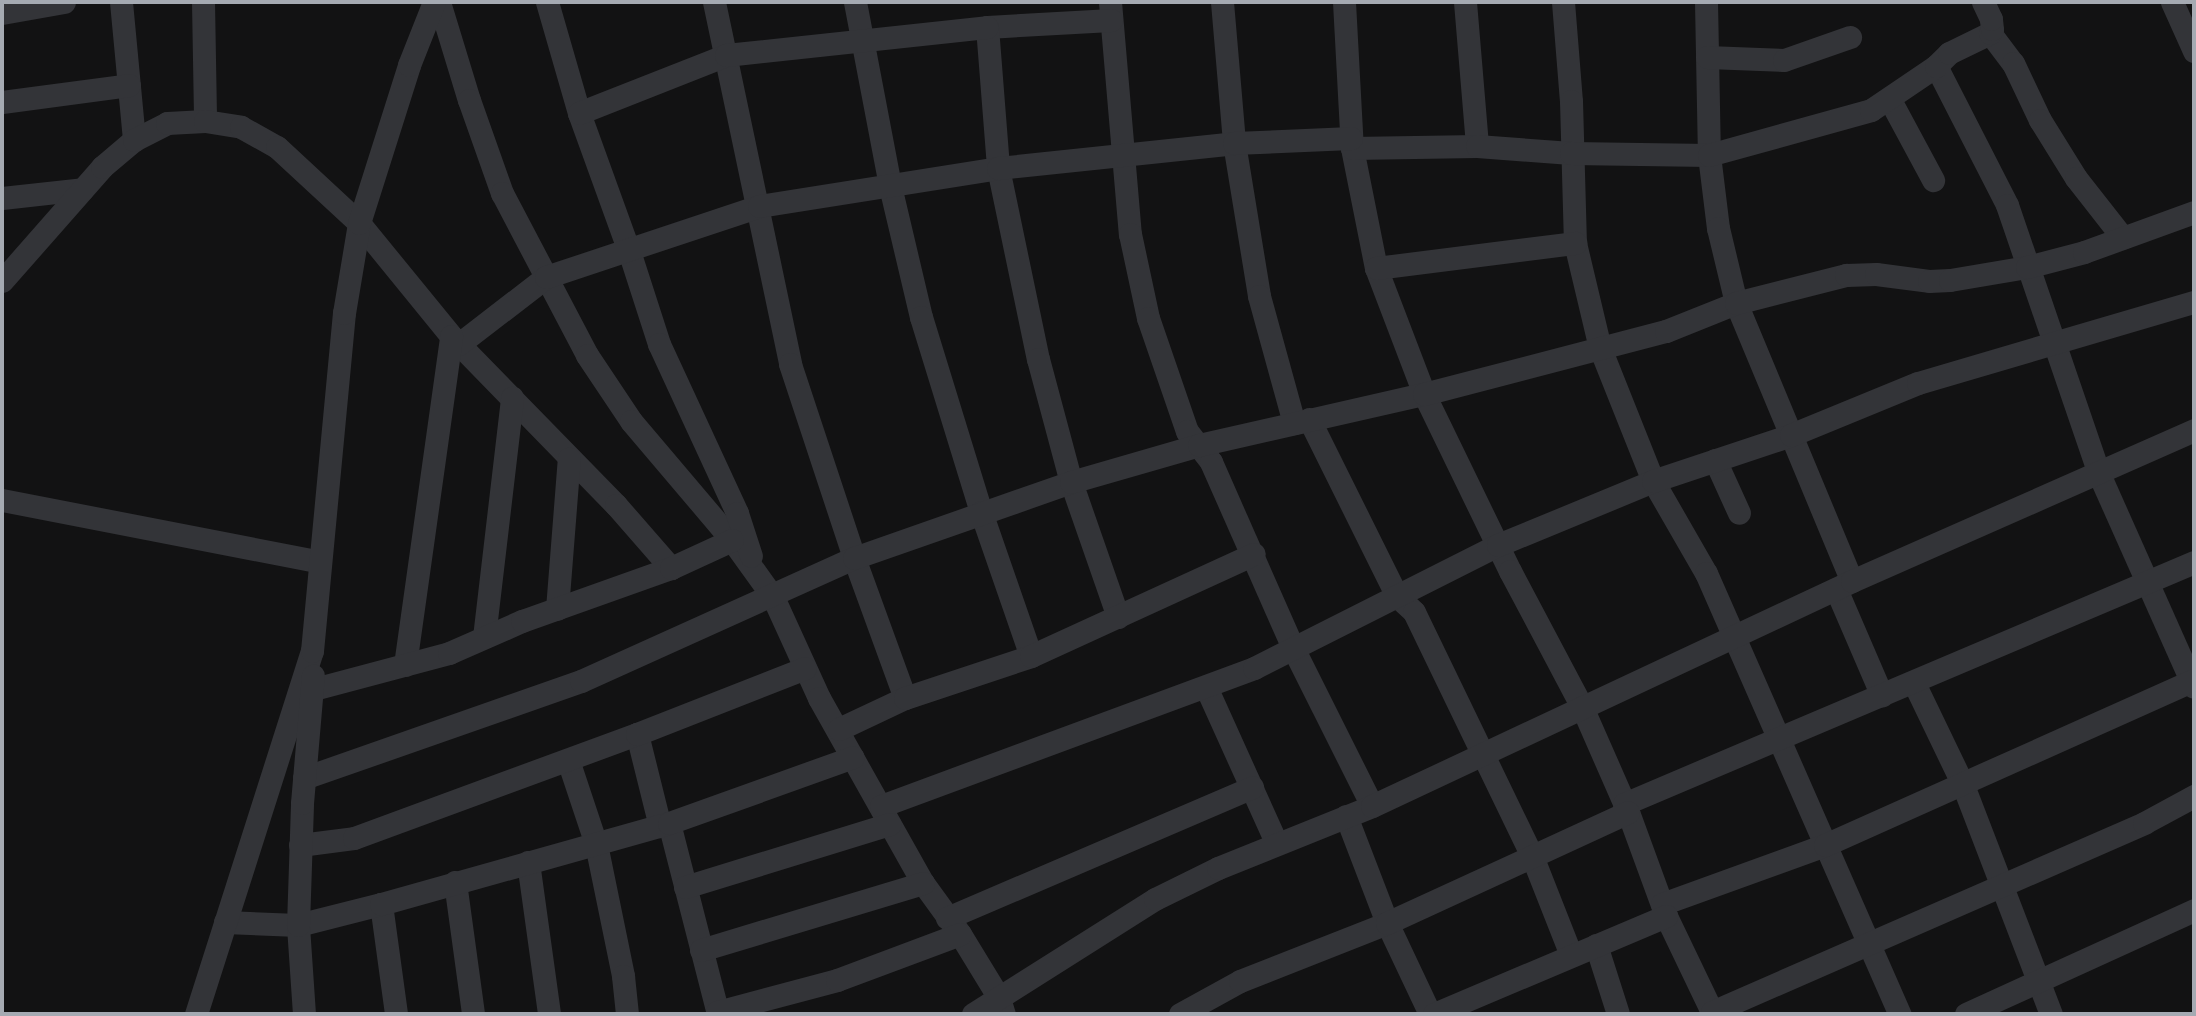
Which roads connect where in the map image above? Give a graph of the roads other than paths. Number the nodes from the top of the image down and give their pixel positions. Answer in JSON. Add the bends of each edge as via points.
{"nodes":[{"id":1,"x":64,"y":2,"type":"edge"},
{"id":2,"x":121,"y":2,"type":"edge"},
{"id":3,"x":202,"y":2,"type":"edge"},
{"id":4,"x":437,"y":2,"type":"edge"},
{"id":5,"x":547,"y":2,"type":"edge"},
{"id":6,"x":714,"y":2,"type":"edge"},
{"id":7,"x":855,"y":2,"type":"edge"},
{"id":8,"x":1222,"y":2,"type":"edge"},
{"id":9,"x":1344,"y":2,"type":"edge"},
{"id":10,"x":1465,"y":2,"type":"edge"},
{"id":11,"x":1563,"y":2,"type":"edge"},
{"id":12,"x":1706,"y":2,"type":"edge"},
{"id":13,"x":1983,"y":2,"type":"edge"},
{"id":14,"x":2172,"y":2,"type":"edge"},
{"id":15,"x":1110,"y":11,"type":"edge"},
{"id":16,"x":2,"y":13,"type":"edge"},
{"id":17,"x":987,"y":27,"type":"junction"},
{"id":18,"x":1990,"y":33,"type":"junction"},
{"id":19,"x":1850,"y":37,"type":"dead end"},
{"id":20,"x":862,"y":40,"type":"junction"},
{"id":21,"x":2194,"y":51,"type":"edge"},
{"id":22,"x":726,"y":55,"type":"junction"},
{"id":23,"x":1707,"y":57,"type":"junction"},
{"id":24,"x":1936,"y":66,"type":"junction"},
{"id":25,"x":129,"y":85,"type":"junction"},
{"id":26,"x":1890,"y":100,"type":"junction"},
{"id":27,"x":2,"y":102,"type":"edge"},
{"id":28,"x":579,"y":113,"type":"junction"},
{"id":29,"x":205,"y":121,"type":"junction"},
{"id":30,"x":134,"y":139,"type":"junction"},
{"id":31,"x":1234,"y":143,"type":"junction"},
{"id":32,"x":1352,"y":143,"type":"junction"},
{"id":33,"x":1477,"y":146,"type":"junction"},
{"id":34,"x":1571,"y":153,"type":"junction"},
{"id":35,"x":1121,"y":155,"type":"junction"},
{"id":36,"x":1709,"y":155,"type":"junction"},
{"id":37,"x":998,"y":168,"type":"junction"},
{"id":38,"x":1933,"y":180,"type":"dead end"},
{"id":39,"x":890,"y":186,"type":"junction"},
{"id":40,"x":83,"y":189,"type":"junction"},
{"id":41,"x":2,"y":198,"type":"edge"},
{"id":42,"x":759,"y":206,"type":"junction"},
{"id":43,"x":2194,"y":212,"type":"edge"},
{"id":44,"x":359,"y":223,"type":"junction"},
{"id":45,"x":2123,"y":237,"type":"junction"},
{"id":46,"x":1575,"y":243,"type":"junction"},
{"id":47,"x":629,"y":251,"type":"junction"},
{"id":48,"x":2026,"y":267,"type":"junction"},
{"id":49,"x":1376,"y":268,"type":"junction"},
{"id":50,"x":546,"y":277,"type":"junction"},
{"id":51,"x":2,"y":281,"type":"edge"},
{"id":52,"x":2194,"y":302,"type":"edge"},
{"id":53,"x":1736,"y":303,"type":"junction"},
{"id":54,"x":455,"y":340,"type":"junction"},
{"id":55,"x":2053,"y":342,"type":"junction"},
{"id":56,"x":1600,"y":348,"type":"junction"},
{"id":57,"x":1424,"y":394,"type":"junction"},
{"id":58,"x":512,"y":398,"type":"junction"},
{"id":59,"x":1302,"y":421,"type":"junction"},
{"id":60,"x":2194,"y":430,"type":"edge"},
{"id":61,"x":1791,"y":435,"type":"junction"},
{"id":62,"x":1199,"y":445,"type":"junction"},
{"id":63,"x":569,"y":458,"type":"junction"},
{"id":64,"x":1715,"y":460,"type":"junction"},
{"id":65,"x":2099,"y":474,"type":"junction"},
{"id":66,"x":1653,"y":481,"type":"junction"},
{"id":67,"x":1071,"y":482,"type":"junction"},
{"id":68,"x":2,"y":500,"type":"edge"},
{"id":69,"x":981,"y":512,"type":"junction"},
{"id":70,"x":1739,"y":513,"type":"dead end"},
{"id":71,"x":732,"y":540,"type":"junction"},
{"id":72,"x":1498,"y":545,"type":"junction"},
{"id":73,"x":1254,"y":554,"type":"junction"},
{"id":74,"x":854,"y":558,"type":"junction"},
{"id":75,"x":320,"y":562,"type":"junction"},
{"id":76,"x":2194,"y":562,"type":"edge"},
{"id":77,"x":671,"y":568,"type":"junction"},
{"id":78,"x":756,"y":571,"type":"junction"},
{"id":79,"x":2149,"y":583,"type":"junction"},
{"id":80,"x":1844,"y":585,"type":"junction"},
{"id":81,"x":1397,"y":596,"type":"junction"},
{"id":82,"x":773,"y":597,"type":"junction"},
{"id":83,"x":557,"y":609,"type":"junction"},
{"id":84,"x":1118,"y":617,"type":"junction"},
{"id":85,"x":484,"y":637,"type":"junction"},
{"id":86,"x":1736,"y":638,"type":"junction"},
{"id":87,"x":1294,"y":650,"type":"junction"},
{"id":88,"x":312,"y":651,"type":"junction"},
{"id":89,"x":1031,"y":656,"type":"junction"},
{"id":90,"x":405,"y":665,"type":"junction"},
{"id":91,"x":805,"y":668,"type":"junction"},
{"id":92,"x":1914,"y":683,"type":"junction"},
{"id":93,"x":2193,"y":683,"type":"edge"},
{"id":94,"x":1206,"y":687,"type":"junction"},
{"id":95,"x":314,"y":690,"type":"junction"},
{"id":96,"x":1882,"y":696,"type":"junction"},
{"id":97,"x":905,"y":698,"type":"junction"},
{"id":98,"x":1582,"y":707,"type":"junction"},
{"id":99,"x":839,"y":729,"type":"junction"},
{"id":100,"x":637,"y":734,"type":"junction"},
{"id":101,"x":1780,"y":740,"type":"junction"},
{"id":102,"x":1482,"y":753,"type":"junction"},
{"id":103,"x":853,"y":757,"type":"junction"},
{"id":104,"x":568,"y":760,"type":"junction"},
{"id":105,"x":304,"y":778,"type":"junction"},
{"id":106,"x":1963,"y":785,"type":"junction"},
{"id":107,"x":1252,"y":787,"type":"junction"},
{"id":108,"x":2194,"y":796,"type":"edge"},
{"id":109,"x":1372,"y":806,"type":"junction"},
{"id":110,"x":1626,"y":808,"type":"junction"},
{"id":111,"x":886,"y":815,"type":"junction"},
{"id":112,"x":1346,"y":816,"type":"junction"},
{"id":113,"x":664,"y":825,"type":"junction"},
{"id":114,"x":596,"y":844,"type":"junction"},
{"id":115,"x":1277,"y":844,"type":"junction"},
{"id":116,"x":300,"y":845,"type":"junction"},
{"id":117,"x":1825,"y":845,"type":"junction"},
{"id":118,"x":1532,"y":856,"type":"junction"},
{"id":119,"x":528,"y":862,"type":"junction"},
{"id":120,"x":456,"y":882,"type":"junction"},
{"id":121,"x":923,"y":883,"type":"junction"},
{"id":122,"x":2003,"y":884,"type":"junction"},
{"id":123,"x":685,"y":887,"type":"junction"},
{"id":124,"x":381,"y":904,"type":"junction"},
{"id":125,"x":1664,"y":910,"type":"junction"},
{"id":126,"x":2194,"y":910,"type":"edge"},
{"id":127,"x":225,"y":922,"type":"junction"},
{"id":128,"x":1387,"y":923,"type":"junction"},
{"id":129,"x":298,"y":925,"type":"junction"},
{"id":130,"x":953,"y":926,"type":"junction"},
{"id":131,"x":1870,"y":944,"type":"junction"},
{"id":132,"x":1596,"y":945,"type":"junction"},
{"id":133,"x":701,"y":950,"type":"junction"},
{"id":134,"x":1570,"y":955,"type":"junction"},
{"id":135,"x":2039,"y":978,"type":"junction"},
{"id":136,"x":1001,"y":1006,"type":"edge"},
{"id":137,"x":717,"y":1013,"type":"edge"},
{"id":138,"x":1713,"y":1013,"type":"edge"},
{"id":139,"x":197,"y":1014,"type":"edge"},
{"id":140,"x":304,"y":1014,"type":"edge"},
{"id":141,"x":396,"y":1014,"type":"edge"},
{"id":142,"x":474,"y":1014,"type":"edge"},
{"id":143,"x":549,"y":1014,"type":"edge"},
{"id":144,"x":627,"y":1014,"type":"edge"},
{"id":145,"x":973,"y":1014,"type":"edge"},
{"id":146,"x":1180,"y":1014,"type":"edge"},
{"id":147,"x":1432,"y":1014,"type":"edge"},
{"id":148,"x":1618,"y":1014,"type":"edge"},
{"id":149,"x":1900,"y":1014,"type":"edge"},
{"id":150,"x":1966,"y":1014,"type":"edge"},
{"id":151,"x":2051,"y":1014,"type":"edge"}],
"edges":[{"from":1,"to":16,"type":"street"},
{"from":2,"to":25,"type":"street"},
{"from":3,"to":29,"type":"street"},
{"from":4,"to":44,"type":"street","via":[[409,65]]},
{"from":4,"to":50,"type":"street","via":[[502,193]]},
{"from":5,"to":28,"type":"street"},
{"from":6,"to":22,"type":"street"},
{"from":7,"to":20,"type":"street"},
{"from":8,"to":31,"type":"street"},
{"from":9,"to":32,"type":"street"},
{"from":10,"to":33,"type":"street"},
{"from":11,"to":34,"type":"street"},
{"from":12,"to":23,"type":"street"},
{"from":13,"to":18,"type":"street","via":[[1991,19]]},
{"from":14,"to":21,"type":"street"},
{"from":15,"to":17,"type":"street"},
{"from":15,"to":35,"type":"street"},
{"from":17,"to":20,"type":"street"},
{"from":17,"to":37,"type":"street"},
{"from":18,"to":24,"type":"street","via":[[1949,53]]},
{"from":18,"to":45,"type":"street","via":[[2013,63],[2040,120],[2076,178]]},
{"from":19,"to":23,"type":"street","via":[[1784,60]]},
{"from":20,"to":22,"type":"street"},
{"from":20,"to":39,"type":"street"},
{"from":22,"to":28,"type":"street"},
{"from":22,"to":42,"type":"street"},
{"from":23,"to":36,"type":"street"},
{"from":24,"to":26,"type":"street"},
{"from":24,"to":48,"type":"street","via":[[1998,186]]},
{"from":25,"to":27,"type":"street"},
{"from":25,"to":30,"type":"street"},
{"from":26,"to":36,"type":"street","via":[[1871,110]]},
{"from":26,"to":38,"type":"street"},
{"from":28,"to":47,"type":"street"},
{"from":29,"to":30,"type":"street","via":[[167,123]]},
{"from":29,"to":44,"type":"street","via":[[240,127],[277,148]]},
{"from":30,"to":40,"type":"street"},
{"from":31,"to":32,"type":"street"},
{"from":31,"to":35,"type":"street"},
{"from":31,"to":59,"type":"street","via":[[1259,296]]},
{"from":32,"to":33,"type":"street"},
{"from":32,"to":49,"type":"street"},
{"from":33,"to":34,"type":"street"},
{"from":34,"to":36,"type":"street"},
{"from":34,"to":46,"type":"street"},
{"from":35,"to":37,"type":"street"},
{"from":35,"to":62,"type":"street","via":[[1130,234],[1148,318],[1187,430]]},
{"from":36,"to":53,"type":"street","via":[[1718,228]]},
{"from":37,"to":39,"type":"street"},
{"from":37,"to":67,"type":"street","via":[[1038,359]]},
{"from":39,"to":42,"type":"street"},
{"from":39,"to":69,"type":"street","via":[[921,317]]},
{"from":40,"to":41,"type":"street"},
{"from":40,"to":51,"type":"street"},
{"from":42,"to":47,"type":"street"},
{"from":42,"to":74,"type":"street","via":[[790,364]]},
{"from":43,"to":45,"type":"street"},
{"from":44,"to":54,"type":"street"},
{"from":44,"to":75,"type":"street","via":[[344,313]]},
{"from":45,"to":48,"type":"street"},
{"from":46,"to":49,"type":"street"},
{"from":46,"to":56,"type":"street"},
{"from":47,"to":50,"type":"street"},
{"from":47,"to":78,"type":"street","via":[[659,344],[737,513]]},
{"from":48,"to":53,"type":"street","via":[[1929,281],[1846,275]]},
{"from":48,"to":55,"type":"street"},
{"from":49,"to":57,"type":"street"},
{"from":50,"to":54,"type":"street"},
{"from":50,"to":71,"type":"street","via":[[587,355],[631,421]]},
{"from":52,"to":55,"type":"street"},
{"from":53,"to":56,"type":"street","via":[[1666,331]]},
{"from":53,"to":61,"type":"street"},
{"from":54,"to":58,"type":"street"},
{"from":54,"to":90,"type":"street"},
{"from":55,"to":61,"type":"street","via":[[1918,383]]},
{"from":55,"to":65,"type":"street"},
{"from":56,"to":57,"type":"street"},
{"from":56,"to":66,"type":"street"},
{"from":57,"to":59,"type":"street"},
{"from":57,"to":72,"type":"street"},
{"from":58,"to":63,"type":"street"},
{"from":58,"to":85,"type":"street"},
{"from":59,"to":62,"type":"street"},
{"from":59,"to":81,"type":"street"},
{"from":60,"to":65,"type":"street"},
{"from":61,"to":64,"type":"street"},
{"from":61,"to":80,"type":"street"},
{"from":62,"to":67,"type":"street"},
{"from":62,"to":73,"type":"street"},
{"from":63,"to":77,"type":"street"},
{"from":63,"to":83,"type":"street"},
{"from":64,"to":66,"type":"street"},
{"from":64,"to":70,"type":"street"},
{"from":65,"to":79,"type":"street"},
{"from":65,"to":80,"type":"street"},
{"from":66,"to":72,"type":"street"},
{"from":66,"to":86,"type":"street","via":[[1706,573]]},
{"from":67,"to":69,"type":"street"},
{"from":67,"to":84,"type":"street"},
{"from":68,"to":75,"type":"street"},
{"from":69,"to":74,"type":"street"},
{"from":69,"to":89,"type":"street"},
{"from":71,"to":77,"type":"street"},
{"from":71,"to":78,"type":"street"},
{"from":72,"to":81,"type":"street"},
{"from":72,"to":98,"type":"street"},
{"from":73,"to":84,"type":"street"},
{"from":73,"to":87,"type":"street"},
{"from":74,"to":82,"type":"street"},
{"from":74,"to":97,"type":"street"},
{"from":75,"to":88,"type":"street"},
{"from":76,"to":79,"type":"street"},
{"from":77,"to":83,"type":"street"},
{"from":78,"to":82,"type":"street"},
{"from":79,"to":92,"type":"street"},
{"from":79,"to":93,"type":"street"},
{"from":80,"to":86,"type":"street"},
{"from":80,"to":96,"type":"street"},
{"from":81,"to":87,"type":"street"},
{"from":81,"to":102,"type":"street","via":[[1413,612]]},
{"from":82,"to":91,"type":"street"},
{"from":82,"to":105,"type":"street","via":[[581,681]]},
{"from":83,"to":85,"type":"street"},
{"from":84,"to":89,"type":"street"},
{"from":85,"to":90,"type":"street"},
{"from":86,"to":98,"type":"street"},
{"from":86,"to":101,"type":"street"},
{"from":87,"to":94,"type":"street"},
{"from":87,"to":109,"type":"street"},
{"from":88,"to":95,"type":"street"},
{"from":88,"to":127,"type":"street"},
{"from":89,"to":97,"type":"street"},
{"from":90,"to":95,"type":"street"},
{"from":91,"to":99,"type":"street"},
{"from":91,"to":100,"type":"street"},
{"from":92,"to":96,"type":"street"},
{"from":92,"to":106,"type":"street"},
{"from":93,"to":106,"type":"street"},
{"from":94,"to":107,"type":"street"},
{"from":94,"to":111,"type":"street"},
{"from":95,"to":105,"type":"street"},
{"from":96,"to":101,"type":"street"},
{"from":97,"to":99,"type":"street"},
{"from":98,"to":102,"type":"street"},
{"from":98,"to":110,"type":"street"},
{"from":99,"to":103,"type":"street"},
{"from":100,"to":104,"type":"street"},
{"from":100,"to":113,"type":"street"},
{"from":101,"to":110,"type":"street"},
{"from":101,"to":117,"type":"street"},
{"from":102,"to":109,"type":"street"},
{"from":102,"to":118,"type":"street"},
{"from":103,"to":111,"type":"street"},
{"from":103,"to":113,"type":"street"},
{"from":104,"to":114,"type":"street"},
{"from":104,"to":116,"type":"street","via":[[354,838]]},
{"from":105,"to":116,"type":"street"},
{"from":106,"to":117,"type":"street"},
{"from":106,"to":122,"type":"street"},
{"from":107,"to":115,"type":"street"},
{"from":107,"to":130,"type":"street"},
{"from":108,"to":122,"type":"street","via":[[2144,823]]},
{"from":109,"to":112,"type":"street"},
{"from":110,"to":118,"type":"street"},
{"from":110,"to":125,"type":"street"},
{"from":111,"to":121,"type":"street"},
{"from":111,"to":123,"type":"street"},
{"from":112,"to":115,"type":"street"},
{"from":112,"to":128,"type":"street"},
{"from":113,"to":114,"type":"street"},
{"from":113,"to":123,"type":"street"},
{"from":114,"to":119,"type":"street"},
{"from":114,"to":144,"type":"street"},
{"from":115,"to":136,"type":"street","via":[[1155,899]]},
{"from":116,"to":129,"type":"street"},
{"from":117,"to":125,"type":"street"},
{"from":117,"to":131,"type":"street"},
{"from":118,"to":128,"type":"street"},
{"from":118,"to":134,"type":"street"},
{"from":119,"to":120,"type":"street"},
{"from":119,"to":143,"type":"street"},
{"from":120,"to":124,"type":"street"},
{"from":120,"to":142,"type":"street"},
{"from":121,"to":130,"type":"street"},
{"from":121,"to":133,"type":"street"},
{"from":122,"to":131,"type":"street"},
{"from":122,"to":135,"type":"street"},
{"from":123,"to":133,"type":"street"},
{"from":124,"to":129,"type":"street"},
{"from":124,"to":141,"type":"street"},
{"from":125,"to":132,"type":"street"},
{"from":125,"to":138,"type":"street"},
{"from":126,"to":135,"type":"street"},
{"from":127,"to":129,"type":"street"},
{"from":127,"to":139,"type":"street"},
{"from":128,"to":146,"type":"street","via":[[1240,981]]},
{"from":128,"to":147,"type":"street"},
{"from":129,"to":140,"type":"street"},
{"from":130,"to":136,"type":"street"},
{"from":130,"to":137,"type":"street","via":[[837,980]]},
{"from":131,"to":138,"type":"street"},
{"from":131,"to":149,"type":"street"},
{"from":132,"to":134,"type":"street"},
{"from":132,"to":148,"type":"street"},
{"from":133,"to":137,"type":"street"},
{"from":134,"to":147,"type":"street"},
{"from":135,"to":150,"type":"street"},
{"from":135,"to":151,"type":"street"},
{"from":136,"to":145,"type":"street"}]}
